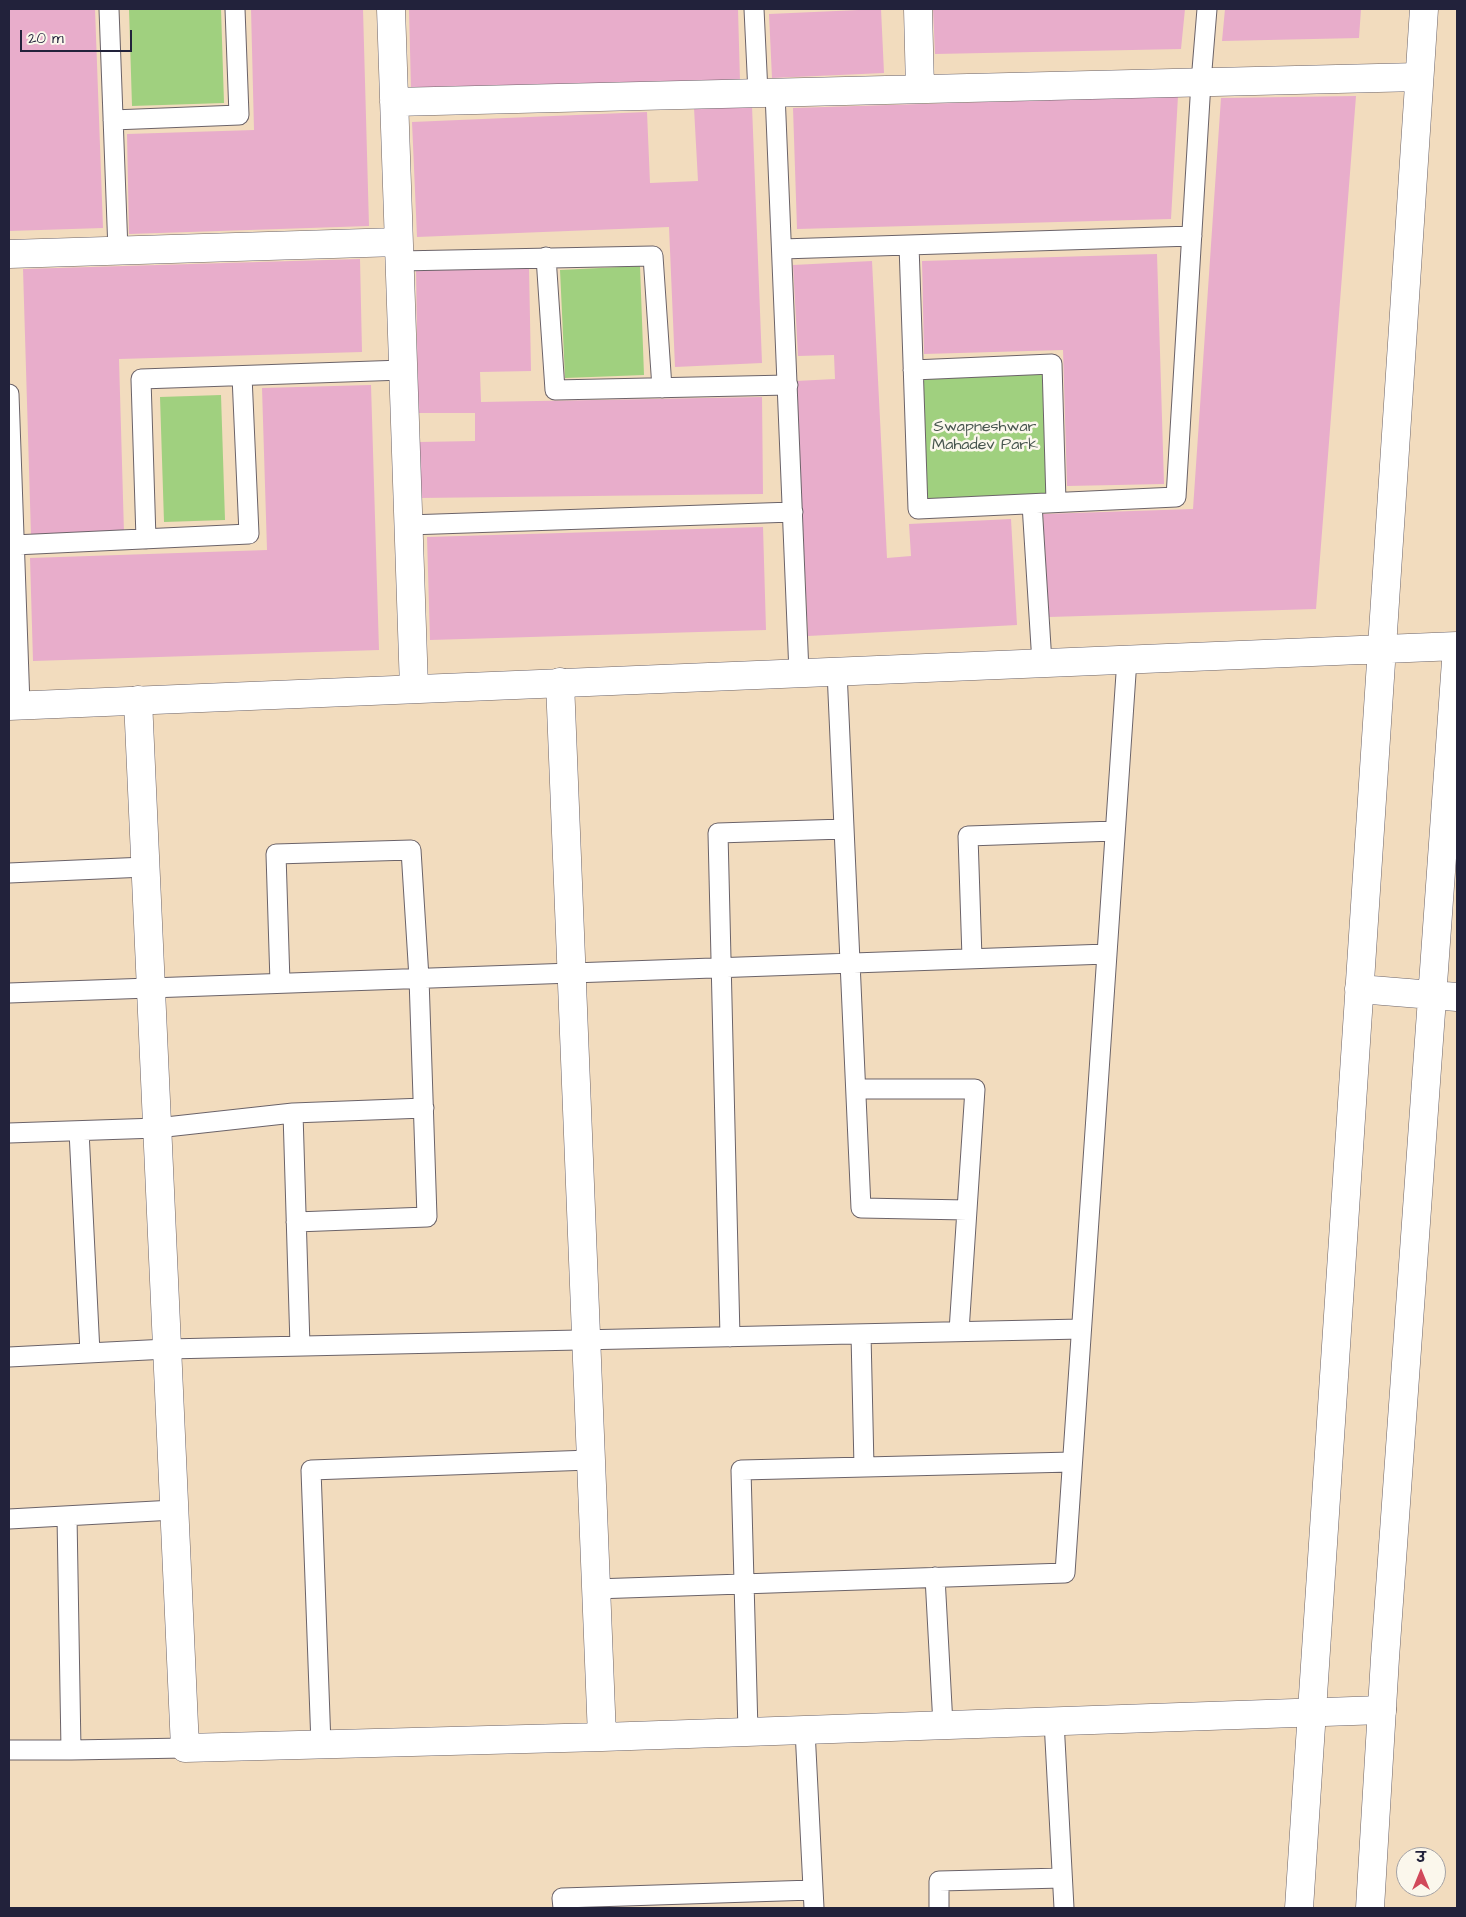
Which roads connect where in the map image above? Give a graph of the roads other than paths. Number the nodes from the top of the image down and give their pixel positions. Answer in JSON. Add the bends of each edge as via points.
{"nodes":[{"id":1,"x":109,"y":9,"type":"edge"},
{"id":2,"x":235,"y":9,"type":"edge"},
{"id":3,"x":390,"y":9,"type":"edge"},
{"id":4,"x":754,"y":9,"type":"edge"},
{"id":5,"x":918,"y":9,"type":"edge"},
{"id":6,"x":1207,"y":9,"type":"edge"},
{"id":7,"x":1424,"y":9,"type":"edge"},
{"id":8,"x":1419,"y":77,"type":"junction"},
{"id":9,"x":1200,"y":82,"type":"junction"},
{"id":10,"x":920,"y":89,"type":"junction"},
{"id":11,"x":766,"y":93,"type":"junction"},
{"id":12,"x":394,"y":102,"type":"junction"},
{"id":13,"x":113,"y":120,"type":"junction"},
{"id":14,"x":1192,"y":236,"type":"junction"},
{"id":15,"x":909,"y":245,"type":"junction"},
{"id":16,"x":782,"y":249,"type":"junction"},
{"id":17,"x":118,"y":251,"type":"junction"},
{"id":18,"x":399,"y":251,"type":"junction"},
{"id":19,"x":9,"y":254,"type":"edge"},
{"id":20,"x":546,"y":258,"type":"junction"},
{"id":21,"x":403,"y":370,"type":"junction"},
{"id":22,"x":913,"y":370,"type":"junction"},
{"id":23,"x":242,"y":376,"type":"junction"},
{"id":24,"x":788,"y":385,"type":"junction"},
{"id":25,"x":662,"y":388,"type":"junction"},
{"id":26,"x":9,"y":394,"type":"edge"},
{"id":27,"x":1056,"y":502,"type":"junction"},
{"id":28,"x":1032,"y":504,"type":"junction"},
{"id":29,"x":793,"y":512,"type":"junction"},
{"id":30,"x":408,"y":525,"type":"junction"},
{"id":31,"x":146,"y":539,"type":"junction"},
{"id":32,"x":14,"y":545,"type":"junction"},
{"id":33,"x":1457,"y":647,"type":"edge"},
{"id":34,"x":1382,"y":649,"type":"junction"},
{"id":35,"x":1127,"y":659,"type":"junction"},
{"id":36,"x":1042,"y":663,"type":"junction"},
{"id":37,"x":837,"y":671,"type":"junction"},
{"id":38,"x":799,"y":673,"type":"junction"},
{"id":39,"x":560,"y":682,"type":"junction"},
{"id":40,"x":414,"y":688,"type":"junction"},
{"id":41,"x":138,"y":700,"type":"junction"},
{"id":42,"x":14,"y":706,"type":"edge"},
{"id":43,"x":1453,"y":775,"type":"edge"},
{"id":44,"x":844,"y":829,"type":"junction"},
{"id":45,"x":1115,"y":831,"type":"junction"},
{"id":46,"x":145,"y":867,"type":"junction"},
{"id":47,"x":9,"y":873,"type":"edge"},
{"id":48,"x":1107,"y":954,"type":"junction"},
{"id":49,"x":972,"y":958,"type":"junction"},
{"id":50,"x":850,"y":963,"type":"junction"},
{"id":51,"x":722,"y":967,"type":"junction"},
{"id":52,"x":571,"y":972,"type":"junction"},
{"id":53,"x":420,"y":978,"type":"junction"},
{"id":54,"x":280,"y":983,"type":"junction"},
{"id":55,"x":151,"y":988,"type":"junction"},
{"id":56,"x":1359,"y":988,"type":"junction"},
{"id":57,"x":9,"y":993,"type":"edge"},
{"id":58,"x":1445,"y":996,"type":"edge"},
{"id":59,"x":856,"y":1089,"type":"junction"},
{"id":60,"x":424,"y":1108,"type":"junction"},
{"id":61,"x":293,"y":1113,"type":"junction"},
{"id":62,"x":157,"y":1128,"type":"junction"},
{"id":63,"x":79,"y":1131,"type":"junction"},
{"id":64,"x":9,"y":1134,"type":"edge"},
{"id":65,"x":967,"y":1210,"type":"junction"},
{"id":66,"x":296,"y":1222,"type":"junction"},
{"id":67,"x":1081,"y":1329,"type":"junction"},
{"id":68,"x":959,"y":1331,"type":"junction"},
{"id":69,"x":861,"y":1334,"type":"junction"},
{"id":70,"x":730,"y":1337,"type":"junction"},
{"id":71,"x":586,"y":1340,"type":"junction"},
{"id":72,"x":300,"y":1346,"type":"junction"},
{"id":73,"x":167,"y":1349,"type":"junction"},
{"id":74,"x":90,"y":1353,"type":"junction"},
{"id":75,"x":9,"y":1356,"type":"edge"},
{"id":76,"x":590,"y":1460,"type":"junction"},
{"id":77,"x":1072,"y":1462,"type":"junction"},
{"id":78,"x":864,"y":1467,"type":"junction"},
{"id":79,"x":174,"y":1510,"type":"junction"},
{"id":80,"x":66,"y":1516,"type":"junction"},
{"id":81,"x":9,"y":1518,"type":"edge"},
{"id":82,"x":935,"y":1577,"type":"junction"},
{"id":83,"x":744,"y":1584,"type":"junction"},
{"id":84,"x":595,"y":1589,"type":"junction"},
{"id":85,"x":1382,"y":1710,"type":"junction"},
{"id":86,"x":1311,"y":1713,"type":"junction"},
{"id":87,"x":1054,"y":1722,"type":"junction"},
{"id":88,"x":943,"y":1725,"type":"junction"},
{"id":89,"x":805,"y":1730,"type":"junction"},
{"id":90,"x":748,"y":1732,"type":"junction"},
{"id":91,"x":602,"y":1736,"type":"junction"},
{"id":92,"x":321,"y":1745,"type":"junction"},
{"id":93,"x":185,"y":1748,"type":"junction"},
{"id":94,"x":9,"y":1750,"type":"edge"},
{"id":95,"x":71,"y":1750,"type":"junction"},
{"id":96,"x":1062,"y":1878,"type":"junction"},
{"id":97,"x":814,"y":1899,"type":"edge"},
{"id":98,"x":684,"y":1901,"type":"edge"},
{"id":99,"x":562,"y":1908,"type":"edge"},
{"id":100,"x":939,"y":1908,"type":"edge"},
{"id":101,"x":1064,"y":1908,"type":"edge"},
{"id":102,"x":1299,"y":1908,"type":"edge"},
{"id":103,"x":1370,"y":1908,"type":"edge"}],
"edges":[{"from":1,"to":13,"type":"lane"},
{"from":2,"to":13,"type":"lane","via":[[238,115]]},
{"from":3,"to":12,"type":"street"},
{"from":4,"to":11,"type":"lane"},
{"from":5,"to":10,"type":"street"},
{"from":6,"to":9,"type":"lane"},
{"from":7,"to":8,"type":"street"},
{"from":8,"to":9,"type":"street"},
{"from":8,"to":34,"type":"street"},
{"from":9,"to":10,"type":"street"},
{"from":9,"to":14,"type":"lane"},
{"from":10,"to":11,"type":"street"},
{"from":11,"to":12,"type":"street"},
{"from":11,"to":16,"type":"lane"},
{"from":12,"to":18,"type":"street"},
{"from":13,"to":17,"type":"lane"},
{"from":14,"to":15,"type":"lane"},
{"from":14,"to":27,"type":"lane","via":[[1176,497]]},
{"from":15,"to":16,"type":"lane"},
{"from":15,"to":22,"type":"lane"},
{"from":16,"to":24,"type":"lane"},
{"from":17,"to":18,"type":"street"},
{"from":17,"to":19,"type":"street"},
{"from":18,"to":20,"type":"lane"},
{"from":18,"to":21,"type":"street"},
{"from":20,"to":25,"type":"lane","via":[[653,256]]},
{"from":20,"to":25,"type":"lane","via":[[555,390]]},
{"from":21,"to":23,"type":"lane"},
{"from":21,"to":30,"type":"street"},
{"from":22,"to":27,"type":"lane","via":[[1052,364]]},
{"from":22,"to":28,"type":"lane","via":[[918,509]]},
{"from":23,"to":31,"type":"lane","via":[[141,379]]},
{"from":23,"to":31,"type":"lane","via":[[249,534]]},
{"from":24,"to":25,"type":"lane"},
{"from":24,"to":29,"type":"lane"},
{"from":26,"to":32,"type":"lane"},
{"from":27,"to":28,"type":"lane"},
{"from":28,"to":36,"type":"lane"},
{"from":29,"to":30,"type":"lane"},
{"from":29,"to":38,"type":"lane"},
{"from":30,"to":40,"type":"street"},
{"from":31,"to":32,"type":"lane"},
{"from":32,"to":42,"type":"lane"},
{"from":33,"to":34,"type":"street"},
{"from":33,"to":43,"type":"street"},
{"from":34,"to":35,"type":"street"},
{"from":34,"to":56,"type":"street"},
{"from":35,"to":36,"type":"street"},
{"from":35,"to":45,"type":"lane"},
{"from":36,"to":37,"type":"street"},
{"from":37,"to":38,"type":"street"},
{"from":37,"to":44,"type":"lane"},
{"from":38,"to":39,"type":"street"},
{"from":39,"to":40,"type":"street"},
{"from":39,"to":52,"type":"street"},
{"from":40,"to":41,"type":"street"},
{"from":41,"to":42,"type":"street"},
{"from":41,"to":46,"type":"street"},
{"from":43,"to":58,"type":"street"},
{"from":44,"to":50,"type":"lane"},
{"from":44,"to":51,"type":"lane","via":[[718,833]]},
{"from":45,"to":48,"type":"lane"},
{"from":45,"to":49,"type":"lane","via":[[968,836]]},
{"from":46,"to":47,"type":"lane"},
{"from":46,"to":55,"type":"street"},
{"from":48,"to":49,"type":"lane"},
{"from":48,"to":67,"type":"lane"},
{"from":49,"to":50,"type":"lane"},
{"from":50,"to":51,"type":"lane"},
{"from":50,"to":59,"type":"lane"},
{"from":51,"to":52,"type":"lane"},
{"from":51,"to":70,"type":"lane"},
{"from":52,"to":53,"type":"lane"},
{"from":52,"to":71,"type":"street"},
{"from":53,"to":54,"type":"lane"},
{"from":53,"to":54,"type":"lane","via":[[411,850],[276,854]]},
{"from":53,"to":60,"type":"lane"},
{"from":54,"to":55,"type":"lane"},
{"from":55,"to":57,"type":"lane"},
{"from":55,"to":62,"type":"street"},
{"from":56,"to":58,"type":"street"},
{"from":56,"to":86,"type":"street"},
{"from":58,"to":85,"type":"street"},
{"from":59,"to":65,"type":"lane","via":[[861,1208]]},
{"from":59,"to":65,"type":"lane","via":[[975,1089]]},
{"from":60,"to":61,"type":"lane"},
{"from":60,"to":66,"type":"lane","via":[[427,1217]]},
{"from":61,"to":62,"type":"lane"},
{"from":61,"to":66,"type":"lane"},
{"from":62,"to":63,"type":"lane"},
{"from":62,"to":73,"type":"street"},
{"from":63,"to":64,"type":"lane"},
{"from":63,"to":74,"type":"lane"},
{"from":65,"to":68,"type":"lane"},
{"from":66,"to":72,"type":"lane"},
{"from":67,"to":68,"type":"lane"},
{"from":67,"to":77,"type":"lane"},
{"from":68,"to":69,"type":"lane"},
{"from":69,"to":70,"type":"lane"},
{"from":69,"to":78,"type":"lane"},
{"from":70,"to":71,"type":"lane"},
{"from":71,"to":72,"type":"lane"},
{"from":71,"to":76,"type":"street"},
{"from":72,"to":73,"type":"lane"},
{"from":73,"to":74,"type":"lane"},
{"from":73,"to":79,"type":"street"},
{"from":74,"to":75,"type":"lane"},
{"from":76,"to":84,"type":"street"},
{"from":76,"to":92,"type":"lane","via":[[311,1470]]},
{"from":77,"to":78,"type":"lane"},
{"from":77,"to":82,"type":"lane","via":[[1065,1573]]},
{"from":78,"to":83,"type":"lane","via":[[741,1470]]},
{"from":79,"to":80,"type":"lane"},
{"from":79,"to":93,"type":"street"},
{"from":80,"to":81,"type":"lane"},
{"from":80,"to":95,"type":"lane"},
{"from":82,"to":83,"type":"lane"},
{"from":82,"to":88,"type":"lane"},
{"from":83,"to":84,"type":"lane"},
{"from":83,"to":90,"type":"lane"},
{"from":84,"to":91,"type":"street"},
{"from":85,"to":86,"type":"street"},
{"from":85,"to":103,"type":"street"},
{"from":86,"to":87,"type":"street"},
{"from":86,"to":102,"type":"street"},
{"from":87,"to":88,"type":"street"},
{"from":87,"to":96,"type":"lane"},
{"from":88,"to":89,"type":"street"},
{"from":89,"to":90,"type":"street"},
{"from":89,"to":97,"type":"lane"},
{"from":90,"to":91,"type":"street"},
{"from":91,"to":92,"type":"street"},
{"from":92,"to":93,"type":"street"},
{"from":93,"to":95,"type":"lane"},
{"from":94,"to":95,"type":"lane"},
{"from":96,"to":100,"type":"lane","via":[[939,1881]]},
{"from":96,"to":101,"type":"lane"},
{"from":97,"to":98,"type":"lane"},
{"from":98,"to":99,"type":"lane","via":[[562,1898]]}]}
